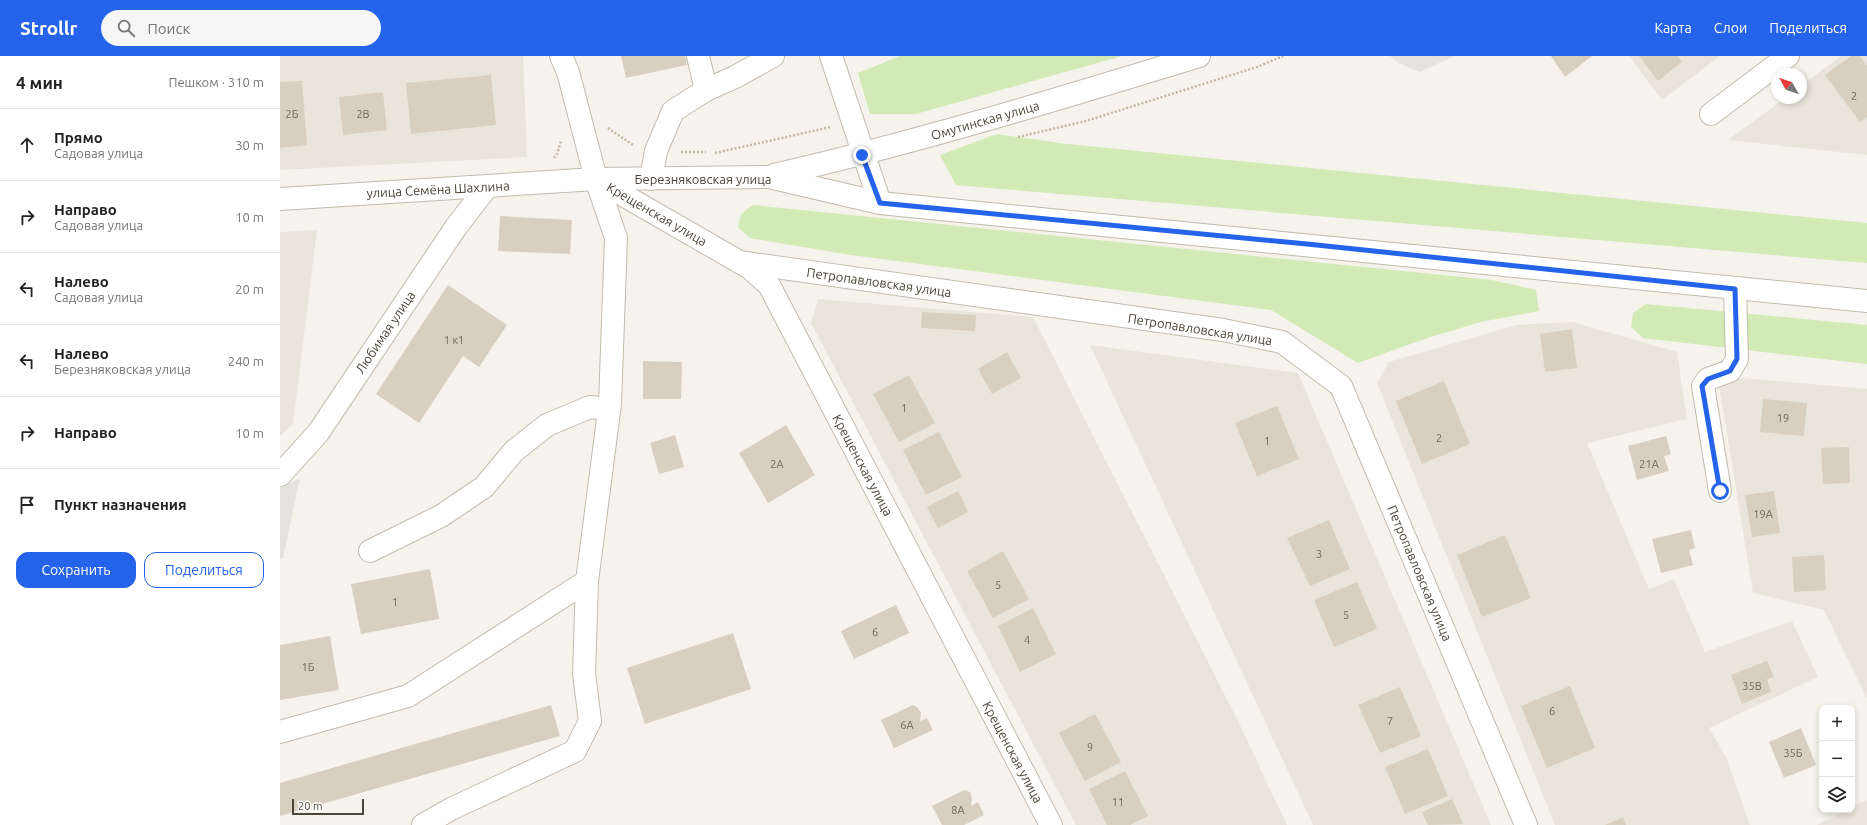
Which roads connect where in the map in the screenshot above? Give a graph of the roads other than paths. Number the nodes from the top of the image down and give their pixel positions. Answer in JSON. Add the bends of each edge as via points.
{"nodes":[{"id":1,"x":561,"y":56,"type":"edge"},
{"id":2,"x":698,"y":56,"type":"edge"},
{"id":3,"x":773,"y":56,"type":"edge"},
{"id":4,"x":832,"y":56,"type":"edge"},
{"id":5,"x":1199,"y":56,"type":"edge"},
{"id":6,"x":1788,"y":56,"type":"edge"},
{"id":7,"x":706,"y":90,"type":"junction"},
{"id":8,"x":1711,"y":114,"type":"dead end"},
{"id":9,"x":862,"y":155,"type":"junction"},
{"id":10,"x":769,"y":177,"type":"junction"},
{"id":11,"x":596,"y":179,"type":"junction"},
{"id":12,"x":650,"y":179,"type":"junction"},
{"id":13,"x":487,"y":186,"type":"junction"},
{"id":14,"x":280,"y":199,"type":"edge"},
{"id":15,"x":880,"y":203,"type":"junction"},
{"id":16,"x":739,"y":262,"type":"junction"},
{"id":17,"x":1735,"y":289,"type":"junction"},
{"id":18,"x":1867,"y":301,"type":"edge"},
{"id":19,"x":609,"y":409,"type":"junction"},
{"id":20,"x":280,"y":475,"type":"edge"},
{"id":21,"x":1720,"y":491,"type":"dead end"},
{"id":22,"x":370,"y":551,"type":"dead end"},
{"id":23,"x":587,"y":581,"type":"junction"},
{"id":24,"x":280,"y":732,"type":"edge"},
{"id":25,"x":423,"y":825,"type":"edge"},
{"id":26,"x":1051,"y":825,"type":"edge"},
{"id":27,"x":1526,"y":825,"type":"edge"}],
"edges":[{"from":1,"to":11,"type":"street","via":[[568,72]]},
{"from":2,"to":7,"type":"street"},
{"from":3,"to":7,"type":"street"},
{"from":4,"to":9,"type":"street"},
{"from":5,"to":9,"type":"street","name":"Омутинская улица"},
{"from":6,"to":8,"type":"street"},
{"from":7,"to":12,"type":"street","via":[[673,111],[656,151]]},
{"from":9,"to":10,"type":"street","name":"Омутинская улица"},
{"from":9,"to":15,"type":"street"},
{"from":10,"to":12,"type":"street","name":"Березняковская улица"},
{"from":10,"to":15,"type":"street","name":"Березняковская улица"},
{"from":11,"to":12,"type":"street","name":"Березняковская улица"},
{"from":11,"to":13,"type":"street","name":"улица Семёна Шахлина"},
{"from":11,"to":16,"type":"street","name":"Крещенская улица"},
{"from":11,"to":19,"type":"street","via":[[616,238]]},
{"from":13,"to":14,"type":"street","name":"улица Семёна Шахлина"},
{"from":13,"to":20,"type":"street","name":"Любимая улица","via":[[456,226],[318,433]]},
{"from":15,"to":17,"type":"street","name":"Березняковская улица"},
{"from":16,"to":26,"type":"street","name":"Крещенская улица","via":[[769,285]]},
{"from":16,"to":27,"type":"street","name":"Петропавловская улица","via":[[1222,330],[1282,342],[1341,386]]},
{"from":17,"to":18,"type":"street","name":"Березняковская улица"},
{"from":17,"to":21,"type":"street","via":[[1737,359],[1730,371],[1708,379],[1702,386]]},
{"from":19,"to":22,"type":"street","via":[[590,407],[547,425],[514,451],[484,487],[441,516]]},
{"from":19,"to":23,"type":"street"},
{"from":23,"to":24,"type":"street","via":[[408,696]]},
{"from":23,"to":25,"type":"street","via":[[584,674],[590,721],[575,751],[451,809]]}]}
